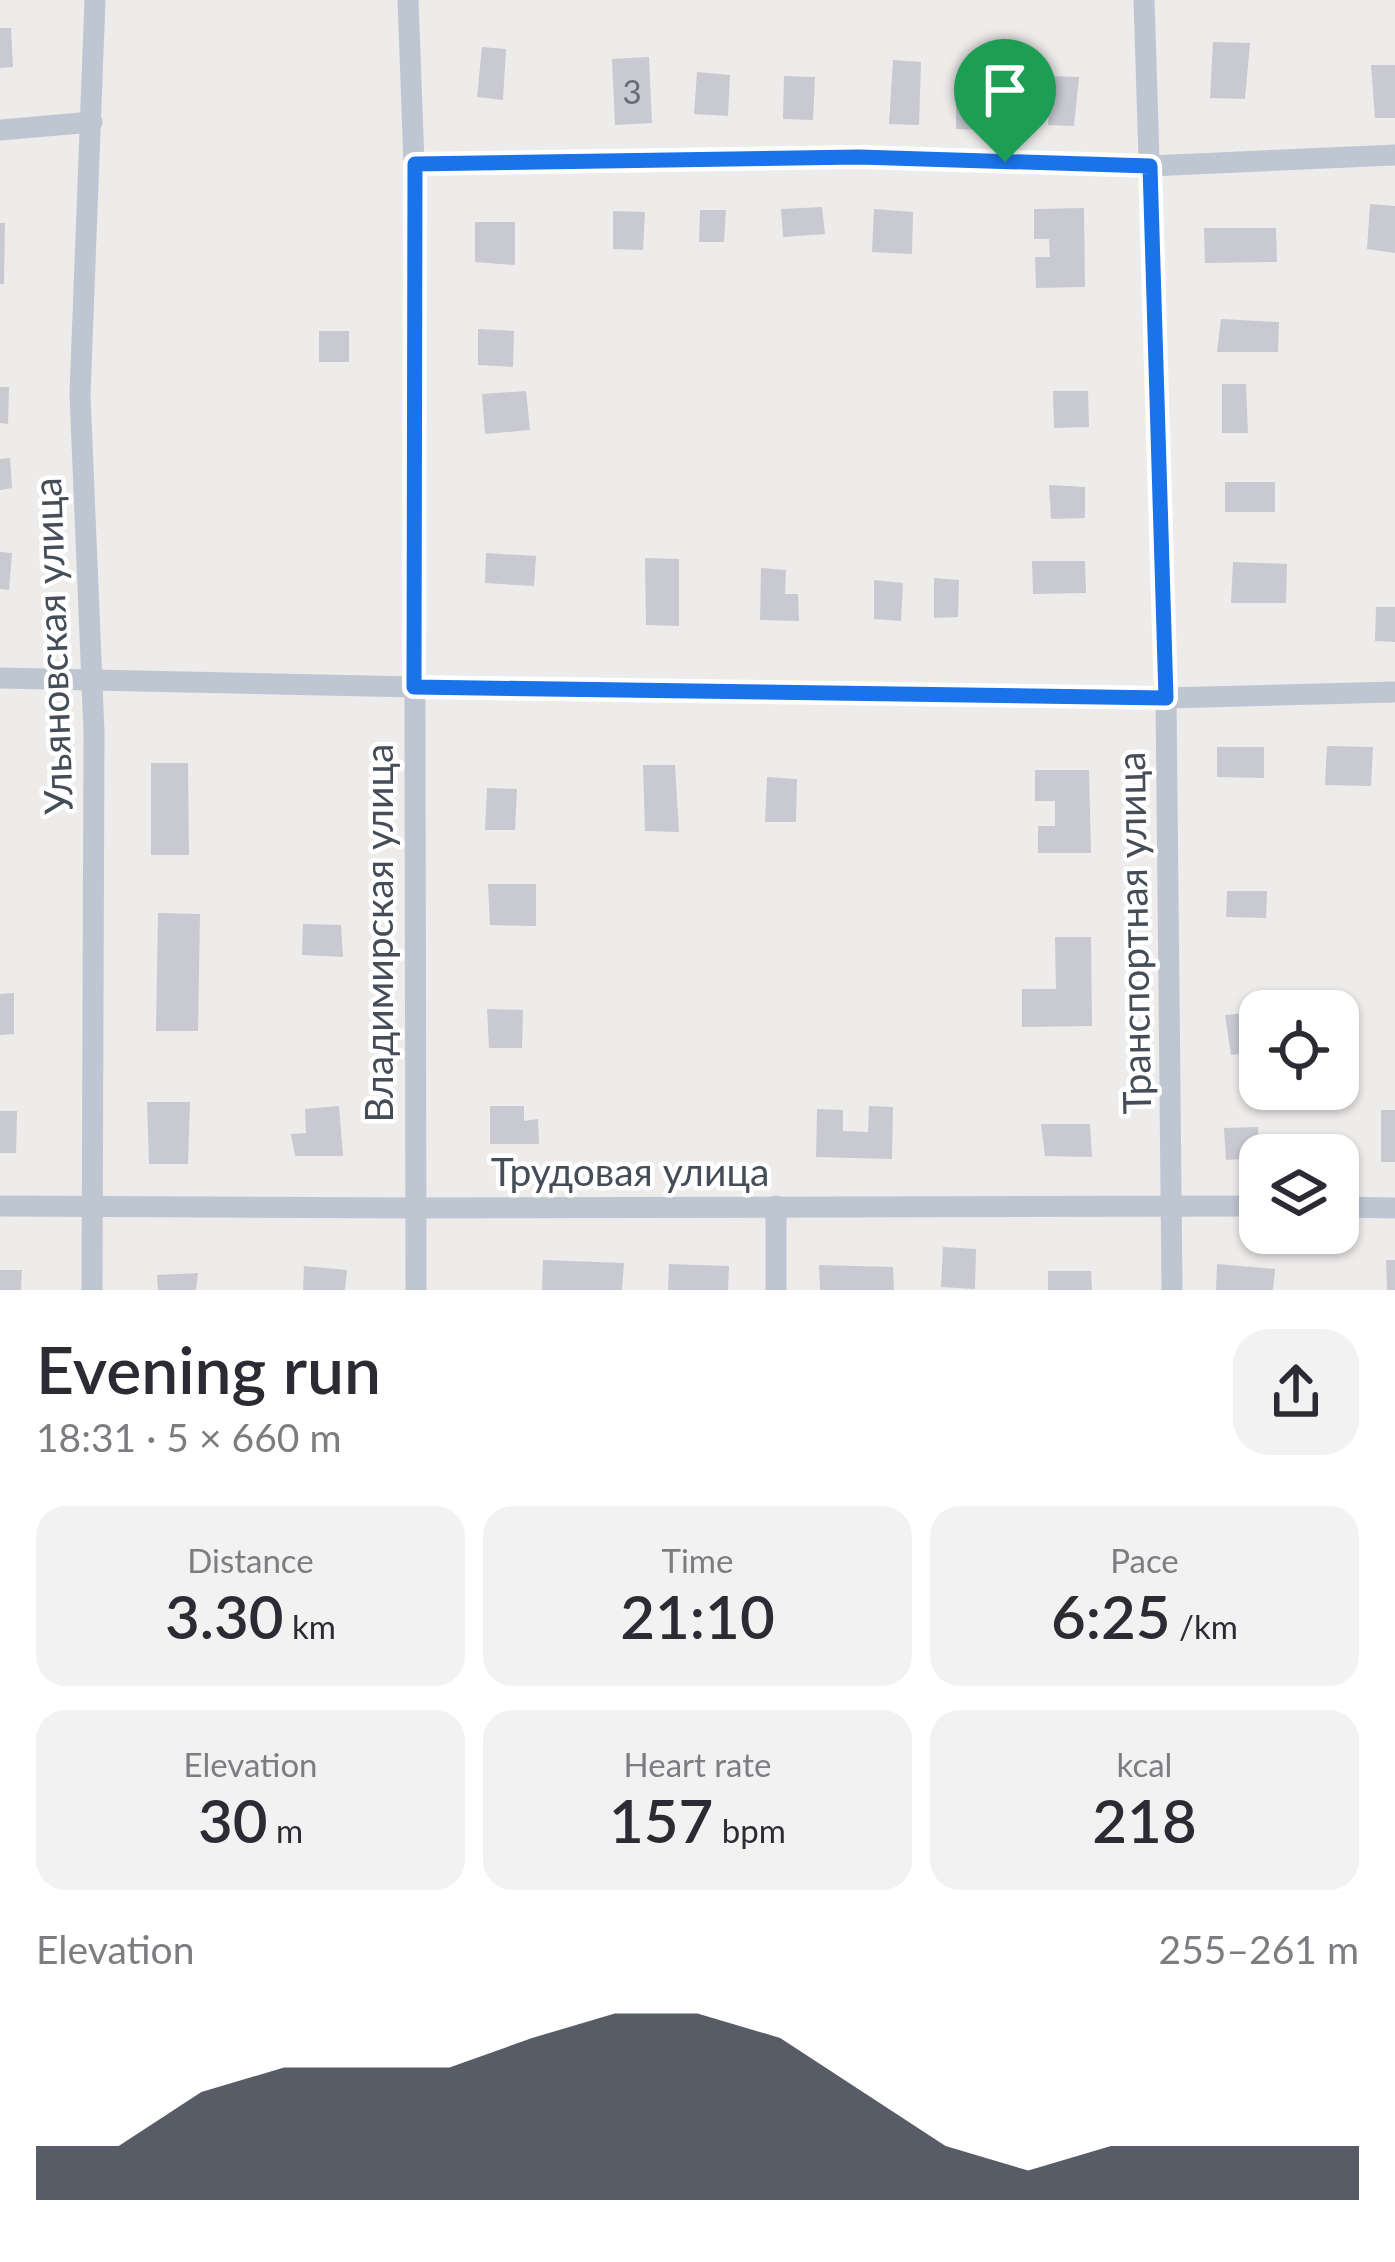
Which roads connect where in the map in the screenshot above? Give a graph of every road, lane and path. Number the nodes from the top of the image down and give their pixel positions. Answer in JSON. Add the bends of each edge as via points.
{"nodes":[{"id":1,"x":95,"y":0,"type":"edge"},
{"id":2,"x":408,"y":0,"type":"edge"},
{"id":3,"x":1144,"y":0,"type":"edge"},
{"id":4,"x":92,"y":122,"type":"junction"},
{"id":5,"x":0,"y":130,"type":"edge"},
{"id":6,"x":1395,"y":155,"type":"edge"},
{"id":7,"x":415,"y":164,"type":"junction"},
{"id":8,"x":1150,"y":166,"type":"junction"},
{"id":9,"x":0,"y":678,"type":"edge"},
{"id":10,"x":92,"y":679,"type":"junction"},
{"id":11,"x":414,"y":687,"type":"junction"},
{"id":12,"x":1395,"y":692,"type":"edge"},
{"id":13,"x":1166,"y":698,"type":"junction"},
{"id":14,"x":1172,"y":1204,"type":"junction"},
{"id":15,"x":0,"y":1206,"type":"edge"},
{"id":16,"x":776,"y":1206,"type":"junction"},
{"id":17,"x":1239,"y":1206,"type":"edge"},
{"id":18,"x":92,"y":1207,"type":"junction"},
{"id":19,"x":1359,"y":1207,"type":"edge"},
{"id":20,"x":415,"y":1208,"type":"junction"},
{"id":21,"x":1395,"y":1208,"type":"edge"},
{"id":22,"x":92,"y":1290,"type":"edge"},
{"id":23,"x":416,"y":1290,"type":"edge"},
{"id":24,"x":776,"y":1290,"type":"edge"},
{"id":25,"x":1172,"y":1290,"type":"edge"}],
"edges":[{"from":1,"to":4,"type":"street","name":"Ульяновская улица"},
{"from":2,"to":7,"type":"street","name":"Владимирская улица"},
{"from":3,"to":8,"type":"street","name":"Транспортная улица"},
{"from":4,"to":5,"type":"street"},
{"from":4,"to":10,"type":"street","name":"Ульяновская улица","via":[[80,394]]},
{"from":6,"to":8,"type":"street"},
{"from":7,"to":8,"type":"street","via":[[859,157]]},
{"from":7,"to":11,"type":"street","name":"Владимирская улица"},
{"from":8,"to":13,"type":"street","name":"Транспортная улица"},
{"from":9,"to":10,"type":"street"},
{"from":10,"to":11,"type":"street"},
{"from":10,"to":18,"type":"street","name":"Ульяновская улица"},
{"from":11,"to":13,"type":"street"},
{"from":11,"to":20,"type":"street","name":"Владимирская улица"},
{"from":12,"to":13,"type":"street"},
{"from":13,"to":14,"type":"street","name":"Транспортная улица"},
{"from":14,"to":16,"type":"street","name":"Трудовая улица"},
{"from":14,"to":17,"type":"street","name":"Трудовая улица"},
{"from":14,"to":25,"type":"street","name":"Транспортная улица"},
{"from":15,"to":18,"type":"street","name":"Трудовая улица"},
{"from":16,"to":20,"type":"street","name":"Трудовая улица"},
{"from":16,"to":24,"type":"street"},
{"from":18,"to":20,"type":"street","name":"Трудовая улица"},
{"from":18,"to":22,"type":"street","name":"Ульяновская улица"},
{"from":19,"to":21,"type":"street"},
{"from":20,"to":23,"type":"street","name":"Владимирская улица"}]}
